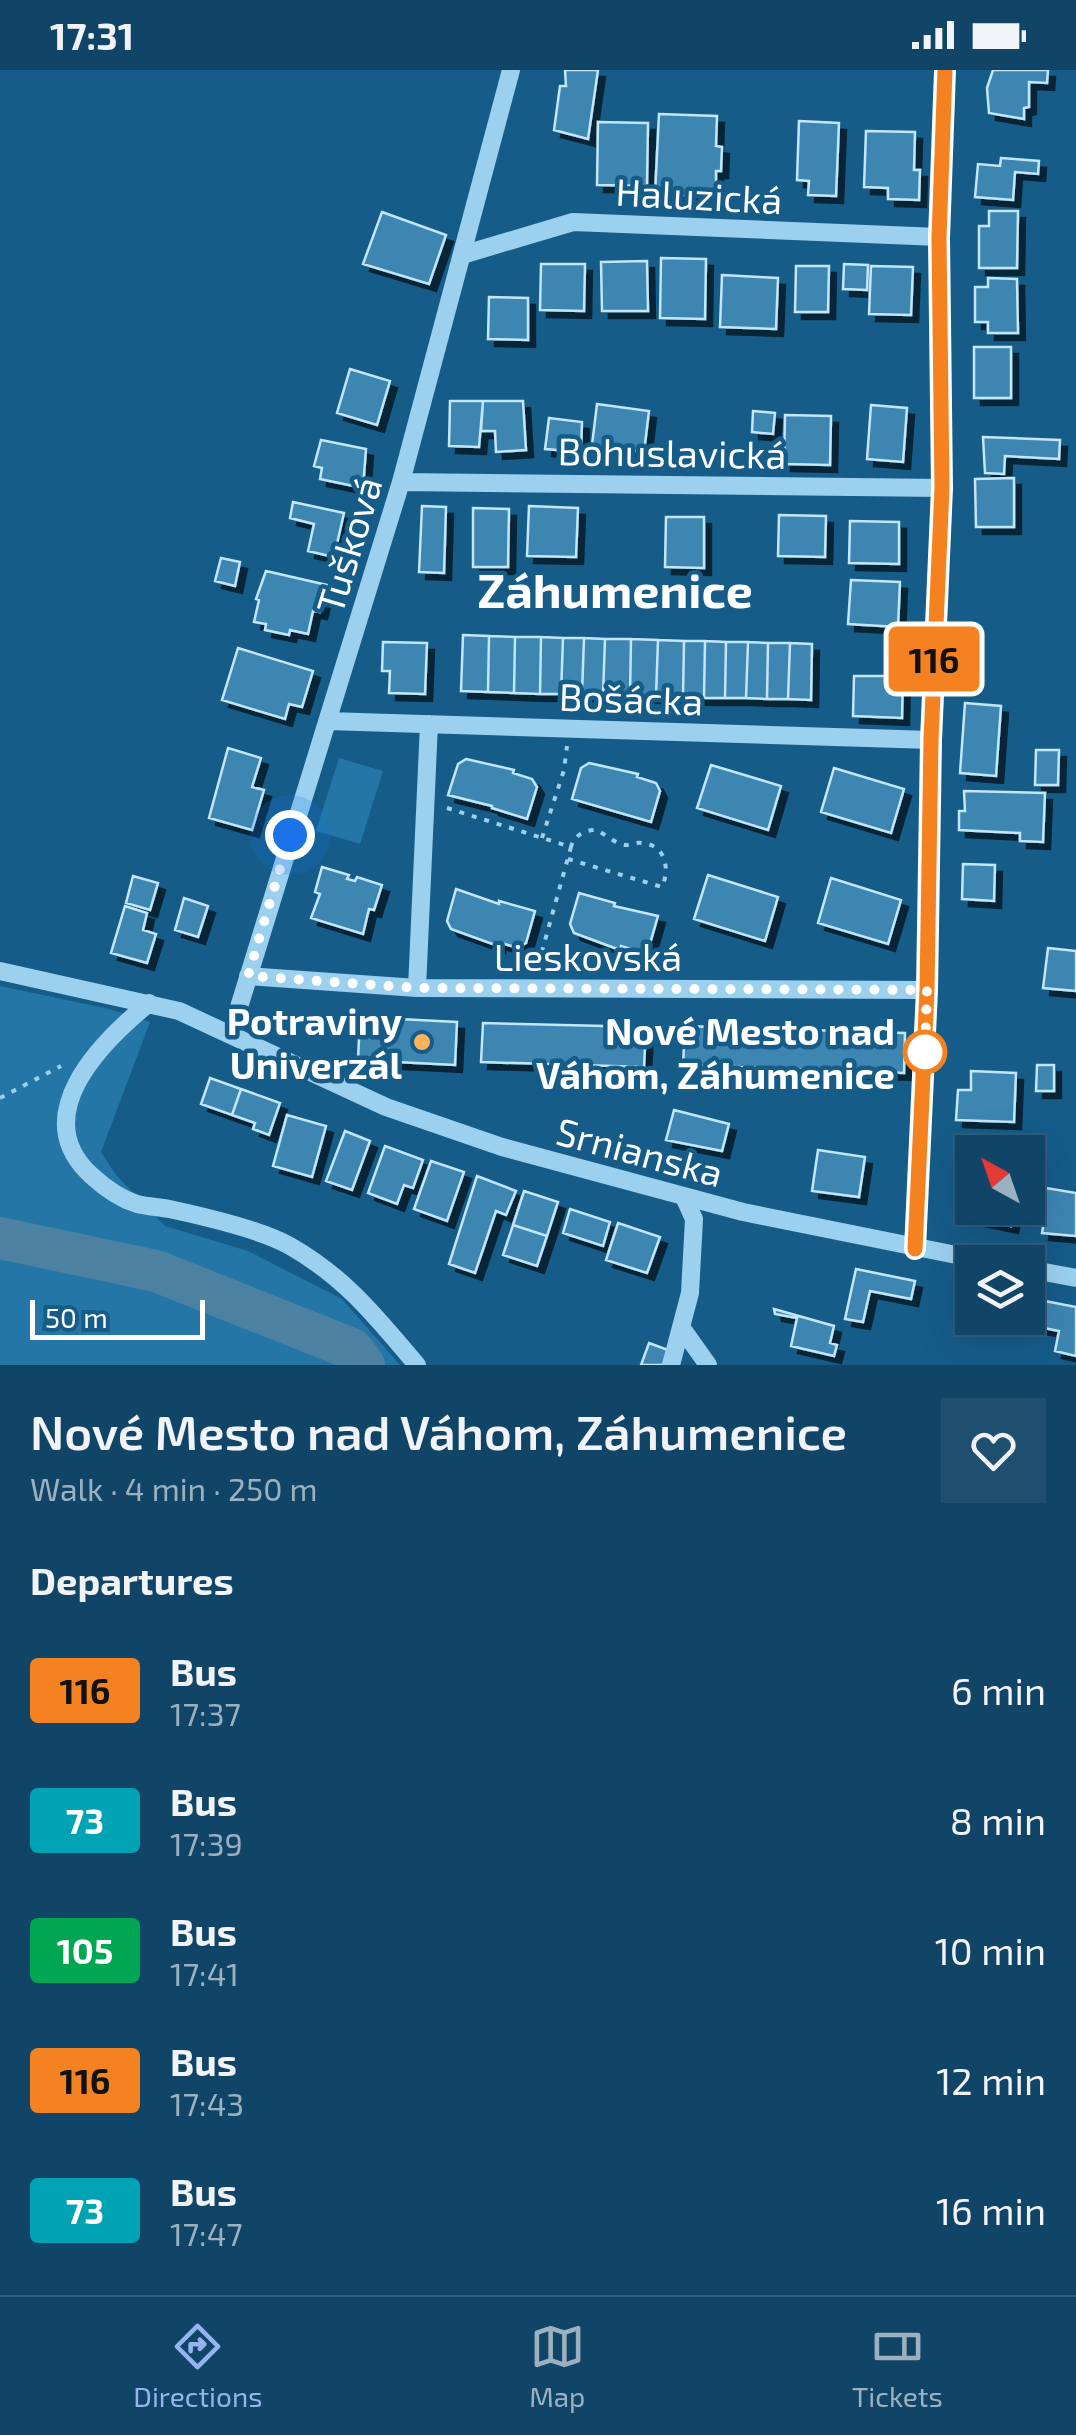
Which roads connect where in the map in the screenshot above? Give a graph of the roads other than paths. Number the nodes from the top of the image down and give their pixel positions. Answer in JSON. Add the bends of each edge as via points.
{"nodes":[{"id":1,"x":511,"y":70,"type":"edge"},
{"id":2,"x":945,"y":70,"type":"edge"},
{"id":3,"x":939,"y":238,"type":"junction"},
{"id":4,"x":462,"y":255,"type":"junction"},
{"id":5,"x":401,"y":482,"type":"junction"},
{"id":6,"x":942,"y":488,"type":"junction"},
{"id":7,"x":328,"y":721,"type":"junction"},
{"id":8,"x":429,"y":724,"type":"junction"},
{"id":9,"x":931,"y":740,"type":"junction"},
{"id":10,"x":0,"y":971,"type":"edge"},
{"id":11,"x":248,"y":976,"type":"junction"},
{"id":12,"x":418,"y":988,"type":"junction"},
{"id":13,"x":927,"y":990,"type":"junction"},
{"id":14,"x":149,"y":1003,"type":"junction"},
{"id":15,"x":230,"y":1034,"type":"junction"},
{"id":16,"x":684,"y":1197,"type":"junction"},
{"id":17,"x":915,"y":1249,"type":"junction"},
{"id":18,"x":955,"y":1256,"type":"edge"},
{"id":19,"x":1045,"y":1272,"type":"edge"},
{"id":20,"x":1076,"y":1278,"type":"edge"},
{"id":21,"x":681,"y":1327,"type":"junction"},
{"id":22,"x":417,"y":1365,"type":"edge"},
{"id":23,"x":671,"y":1365,"type":"edge"},
{"id":24,"x":708,"y":1365,"type":"edge"}],
"edges":[{"from":1,"to":4,"type":"street","name":"Tušková"},
{"from":2,"to":3,"type":"street"},
{"from":3,"to":4,"type":"street","name":"Haluzická","via":[[574,222]]},
{"from":3,"to":6,"type":"street"},
{"from":4,"to":5,"type":"street","name":"Tušková"},
{"from":5,"to":6,"type":"street","name":"Bohuslavická"},
{"from":5,"to":7,"type":"street","name":"Tušková"},
{"from":6,"to":9,"type":"street"},
{"from":7,"to":8,"type":"street","name":"Bošácka"},
{"from":7,"to":11,"type":"street","name":"Tušková"},
{"from":8,"to":9,"type":"street","name":"Bošácka"},
{"from":8,"to":12,"type":"street"},
{"from":9,"to":13,"type":"street"},
{"from":10,"to":14,"type":"street","name":"Srnianska"},
{"from":11,"to":12,"type":"street","name":"Lieskovská"},
{"from":11,"to":15,"type":"street","name":"Tušková"},
{"from":12,"to":13,"type":"street","name":"Lieskovská"},
{"from":13,"to":17,"type":"street"},
{"from":14,"to":15,"type":"street","name":"Srnianska"},
{"from":14,"to":22,"type":"street","via":[[101,1046],[77,1080],[64,1126],[78,1164],[136,1204],[288,1244],[354,1290]]},
{"from":15,"to":16,"type":"street","name":"Srnianska","via":[[430,1123]]},
{"from":16,"to":17,"type":"street","name":"Srnianska"},
{"from":16,"to":21,"type":"street","via":[[694,1219]]},
{"from":17,"to":18,"type":"street","name":"Srnianska"},
{"from":19,"to":20,"type":"street"},
{"from":21,"to":23,"type":"street"},
{"from":21,"to":24,"type":"street"}]}
